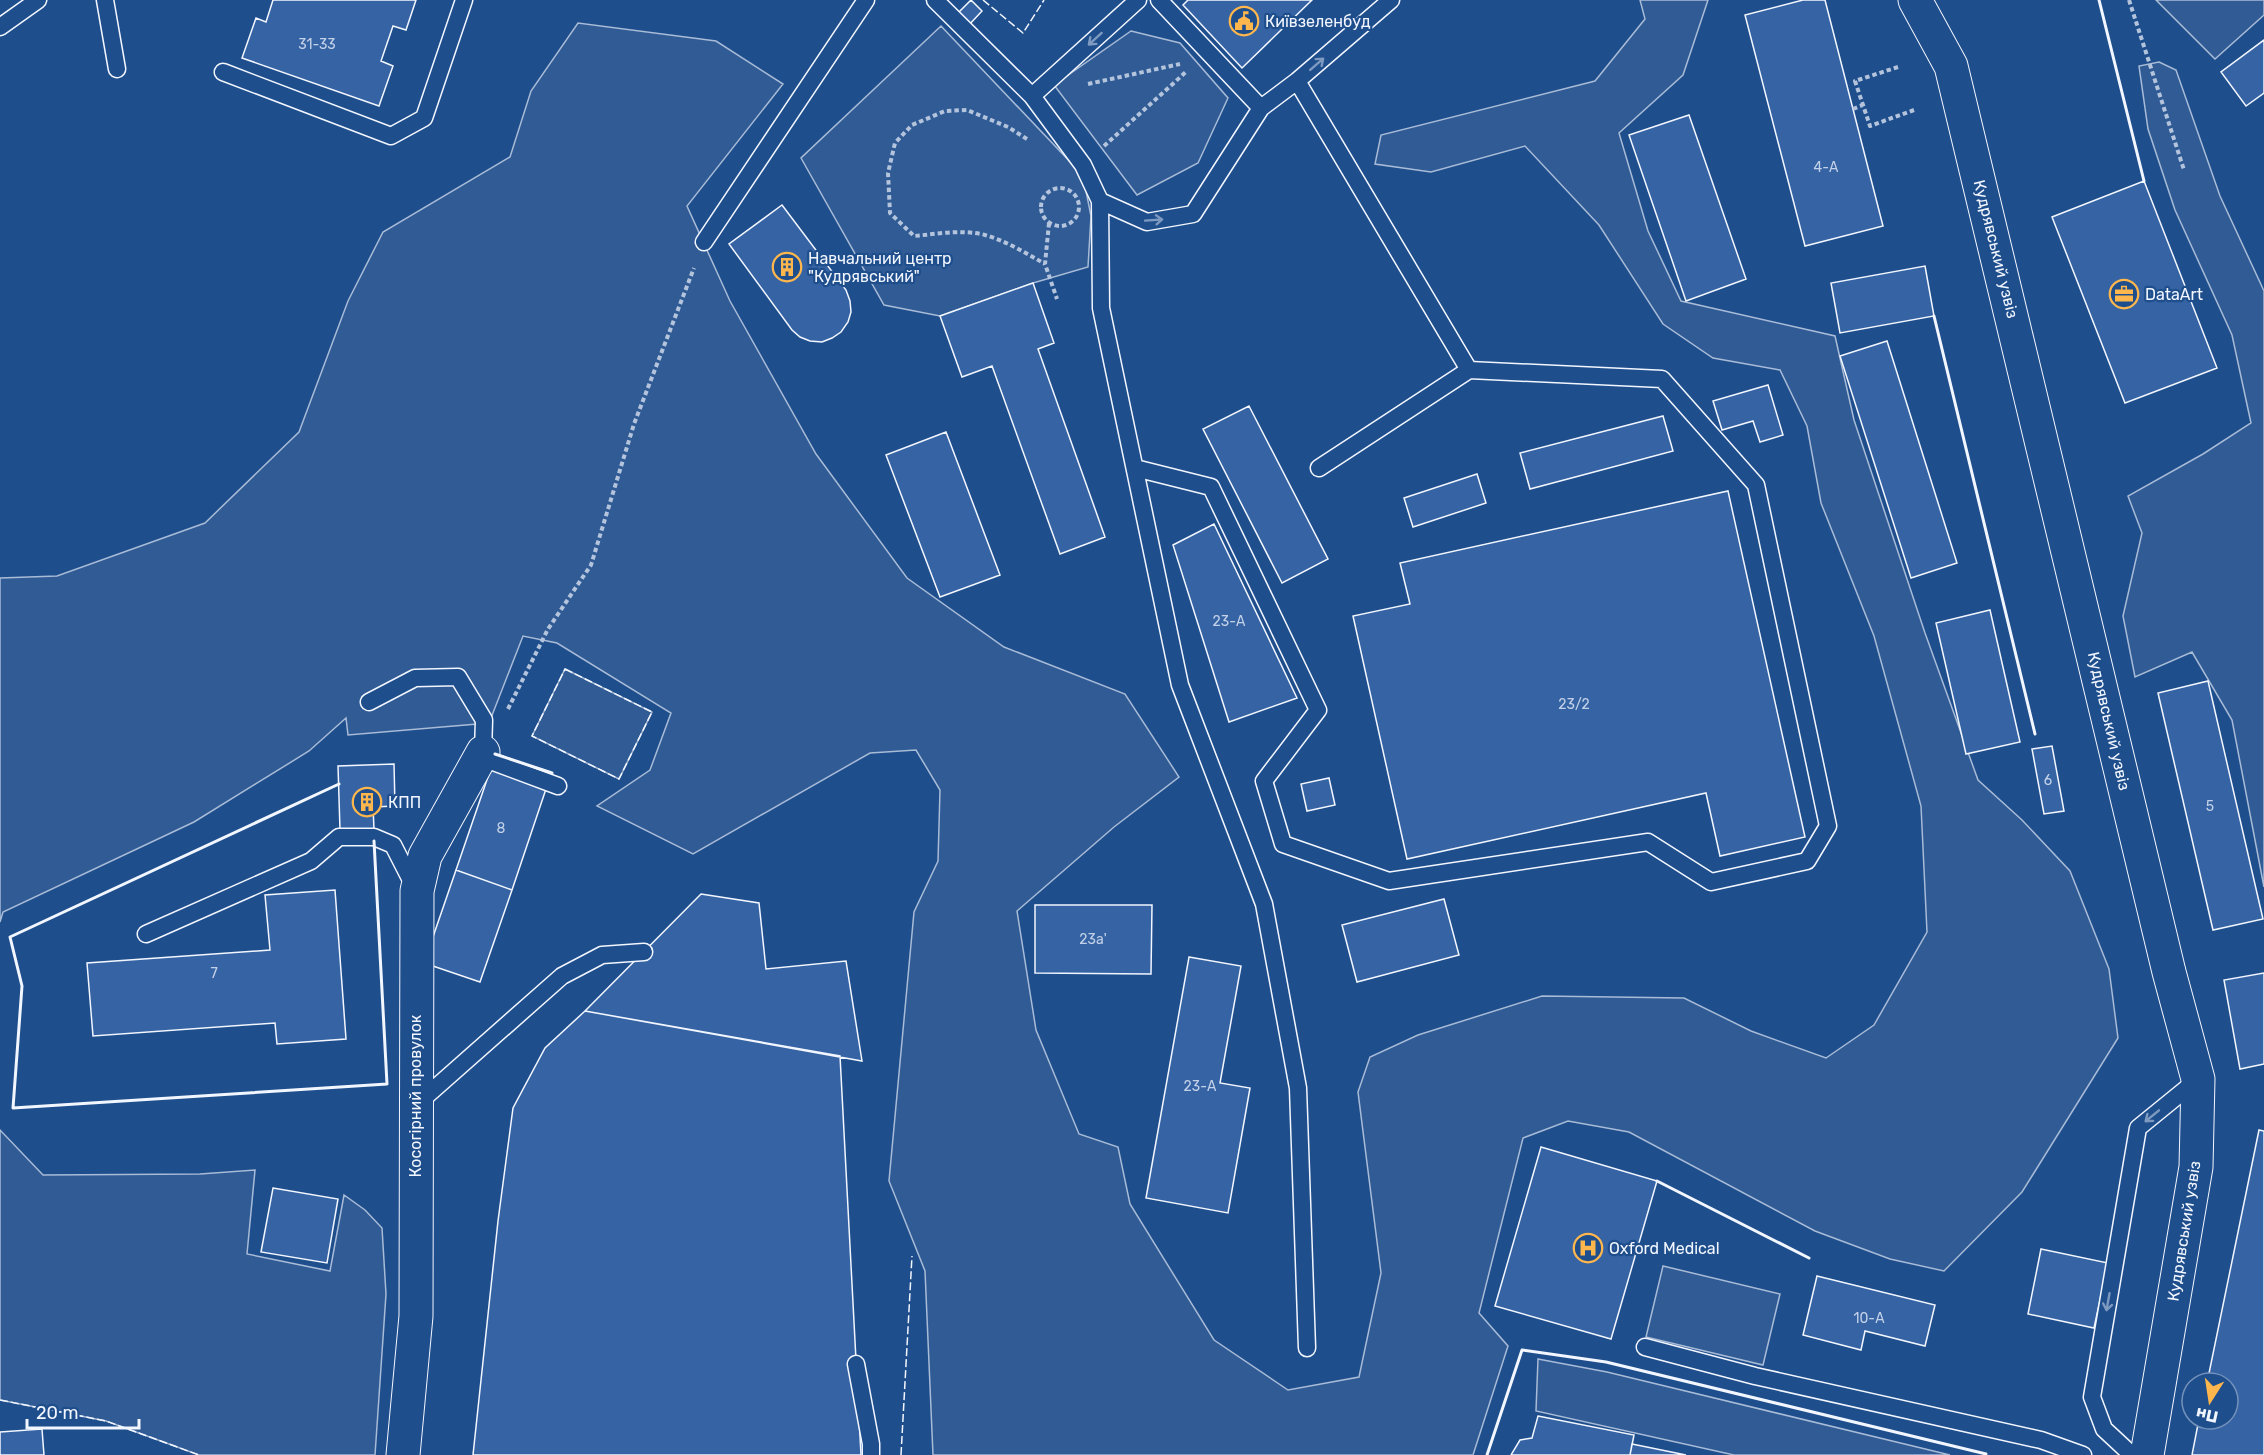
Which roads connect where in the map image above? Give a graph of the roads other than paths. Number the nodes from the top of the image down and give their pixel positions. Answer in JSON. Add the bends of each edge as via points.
{"nodes":[{"id":1,"x":38,"y":0,"type":"edge"},
{"id":2,"x":105,"y":0,"type":"edge"},
{"id":3,"x":464,"y":0,"type":"edge"},
{"id":4,"x":866,"y":0,"type":"edge"},
{"id":5,"x":935,"y":0,"type":"edge"},
{"id":6,"x":1138,"y":0,"type":"edge"},
{"id":7,"x":1159,"y":0,"type":"edge"},
{"id":8,"x":1391,"y":0,"type":"edge"},
{"id":9,"x":1915,"y":0,"type":"edge"},
{"id":10,"x":0,"y":27,"type":"edge"},
{"id":11,"x":117,"y":69,"type":"dead end"},
{"id":12,"x":223,"y":72,"type":"dead end"},
{"id":13,"x":1297,"y":81,"type":"junction"},
{"id":14,"x":1032,"y":96,"type":"junction"},
{"id":15,"x":1261,"y":108,"type":"junction"},
{"id":16,"x":1100,"y":201,"type":"junction"},
{"id":17,"x":704,"y":242,"type":"road end"},
{"id":18,"x":1469,"y":370,"type":"junction"},
{"id":19,"x":1135,"y":468,"type":"junction"},
{"id":20,"x":1319,"y":468,"type":"dead end"},
{"id":21,"x":369,"y":702,"type":"dead end"},
{"id":22,"x":481,"y":755,"type":"junction"},
{"id":23,"x":558,"y":786,"type":"dead end"},
{"id":24,"x":417,"y":891,"type":"junction"},
{"id":25,"x":147,"y":934,"type":"dead end"},
{"id":26,"x":644,"y":952,"type":"dead end"},
{"id":27,"x":2198,"y":1079,"type":"junction"},
{"id":28,"x":415,"y":1106,"type":"junction"},
{"id":29,"x":1645,"y":1347,"type":"dead end"},
{"id":30,"x":1308,"y":1348,"type":"dead end"},
{"id":31,"x":856,"y":1364,"type":"dead end"},
{"id":32,"x":403,"y":1455,"type":"edge"},
{"id":33,"x":871,"y":1455,"type":"edge"},
{"id":34,"x":2083,"y":1455,"type":"edge"},
{"id":35,"x":2132,"y":1455,"type":"edge"},
{"id":36,"x":2147,"y":1455,"type":"edge"}],
"edges":[{"from":1,"to":10,"type":"lane"},
{"from":2,"to":11,"type":"lane"},
{"from":3,"to":12,"type":"lane","via":[[424,118],[391,136]]},
{"from":4,"to":17,"type":"lane"},
{"from":5,"to":14,"type":"lane"},
{"from":6,"to":14,"type":"lane","one_way":true},
{"from":7,"to":15,"type":"lane","via":[[1202,56]]},
{"from":13,"to":8,"type":"lane","one_way":true},
{"from":9,"to":27,"type":"street","name":"Кудрявський узвіз","via":[[1951,66],[2163,949]]},
{"from":13,"to":15,"type":"lane"},
{"from":13,"to":18,"type":"lane"},
{"from":14,"to":16,"type":"lane","via":[[1083,165]]},
{"from":16,"to":15,"type":"lane","one_way":true,"via":[[1148,222],[1193,214]]},
{"from":16,"to":19,"type":"lane","via":[[1101,308]]},
{"from":18,"to":19,"type":"lane","via":[[1662,380],[1756,486],[1828,826],[1807,861],[1711,882],[1648,842],[1389,881],[1283,844],[1264,781],[1318,710],[1211,487]]},
{"from":18,"to":20,"type":"lane"},
{"from":19,"to":30,"type":"lane","via":[[1180,686],[1264,904],[1299,1088]]},
{"from":21,"to":22,"type":"lane","via":[[415,678],[458,677],[484,720]]},
{"from":22,"to":23,"type":"lane"},
{"from":22,"to":24,"type":"street","name":"Косогірний провулок","via":[[425,856]]},
{"from":24,"to":25,"type":"lane","via":[[393,845],[374,837],[339,837],[311,861]]},
{"from":24,"to":28,"type":"street","name":"Косогірний провулок"},
{"from":26,"to":28,"type":"lane","via":[[602,955],[562,976]]},
{"from":27,"to":35,"type":"lane","one_way":true,"via":[[2138,1128],[2092,1397],[2104,1429]]},
{"from":27,"to":36,"type":"street","name":"Кудрявський узвіз","via":[[2196,1167]]},
{"from":28,"to":32,"type":"street","name":"Косогірний провулок","via":[[416,1316]]},
{"from":29,"to":34,"type":"lane","via":[[1755,1376],[2041,1440]]},
{"from":31,"to":33,"type":"lane"}]}
